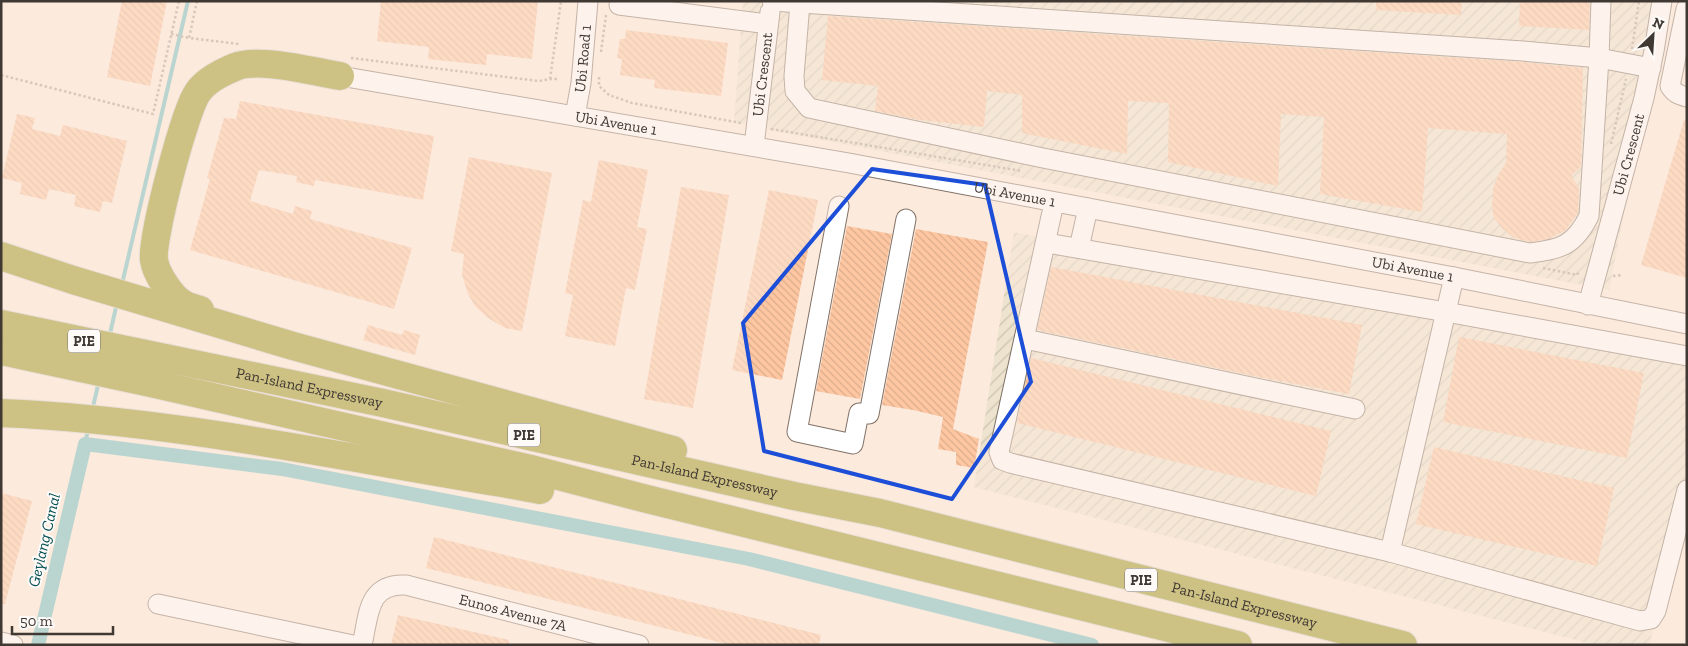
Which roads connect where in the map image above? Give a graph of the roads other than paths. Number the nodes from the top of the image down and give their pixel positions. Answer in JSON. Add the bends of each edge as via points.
{"nodes":[{"id":1,"x":588,"y":1,"type":"edge"},
{"id":2,"x":772,"y":1,"type":"edge"},
{"id":3,"x":1601,"y":1,"type":"edge"},
{"id":4,"x":800,"y":3,"type":"junction"},
{"id":5,"x":830,"y":3,"type":"edge"},
{"id":6,"x":1662,"y":3,"type":"edge"},
{"id":7,"x":613,"y":8,"type":"road end"},
{"id":8,"x":1687,"y":9,"type":"edge"},
{"id":9,"x":768,"y":24,"type":"junction"},
{"id":10,"x":1599,"y":58,"type":"junction"},
{"id":11,"x":346,"y":67,"type":"joint"},
{"id":12,"x":1651,"y":68,"type":"junction"},
{"id":13,"x":1687,"y":97,"type":"edge"},
{"id":14,"x":575,"y":116,"type":"junction"},
{"id":15,"x":754,"y":146,"type":"junction"},
{"id":16,"x":1054,"y":203,"type":"junction"},
{"id":17,"x":838,"y":206,"type":"dead end"},
{"id":18,"x":1088,"y":208,"type":"junction"},
{"id":19,"x":906,"y":220,"type":"dead end"},
{"id":20,"x":1047,"y":243,"type":"junction"},
{"id":21,"x":1079,"y":248,"type":"junction"},
{"id":22,"x":1,"y":256,"type":"edge"},
{"id":23,"x":1454,"y":277,"type":"junction"},
{"id":24,"x":1588,"y":304,"type":"junction"},
{"id":25,"x":1446,"y":312,"type":"junction"},
{"id":26,"x":1,"y":324,"type":"edge"},
{"id":27,"x":1687,"y":324,"type":"edge"},
{"id":28,"x":1025,"y":340,"type":"junction"},
{"id":29,"x":293,"y":346,"type":"junction"},
{"id":30,"x":1,"y":352,"type":"edge"},
{"id":31,"x":1687,"y":356,"type":"edge"},
{"id":32,"x":1355,"y":409,"type":"dead end"},
{"id":33,"x":1,"y":413,"type":"edge"},
{"id":34,"x":1687,"y":490,"type":"edge"},
{"id":35,"x":647,"y":499,"type":"junction"},
{"id":36,"x":880,"y":513,"type":"junction"},
{"id":37,"x":1390,"y":552,"type":"junction"},
{"id":38,"x":158,"y":604,"type":"dead end"},
{"id":39,"x":570,"y":636,"type":"edge"},
{"id":40,"x":1,"y":642,"type":"edge"},
{"id":41,"x":13,"y":645,"type":"edge"},
{"id":42,"x":353,"y":645,"type":"edge"},
{"id":43,"x":362,"y":645,"type":"edge"},
{"id":44,"x":639,"y":645,"type":"edge"},
{"id":45,"x":1238,"y":645,"type":"edge"},
{"id":46,"x":1403,"y":645,"type":"edge"}],
"edges":[{"from":1,"to":14,"type":"street","name":"Ubi Road 1"},
{"from":2,"to":4,"type":"street"},
{"from":2,"to":9,"type":"street","name":"Ubi Crescent"},
{"from":3,"to":10,"type":"street"},
{"from":4,"to":5,"type":"street"},
{"from":4,"to":10,"type":"street","via":[[795,91],[809,108],[1043,158],[1530,253],[1554,250],[1572,241],[1582,231],[1589,216]]},
{"from":5,"to":10,"type":"street"},
{"from":6,"to":8,"type":"street"},
{"from":6,"to":12,"type":"street","name":"Ubi Crescent"},
{"from":7,"to":9,"type":"street"},
{"from":8,"to":13,"type":"street","via":[[1670,86],[1680,96]]},
{"from":9,"to":15,"type":"street","name":"Ubi Crescent"},
{"from":10,"to":12,"type":"street"},
{"from":11,"to":14,"type":"street","name":"Ubi Avenue 1"},
{"from":11,"to":29,"type":"highway","via":[[265,63],[237,65],[214,77],[198,91],[189,110],[158,225],[154,259],[161,280],[182,303]]},
{"from":12,"to":24,"type":"street","name":"Ubi Crescent"},
{"from":14,"to":15,"type":"street","name":"Ubi Avenue 1"},
{"from":15,"to":16,"type":"street","name":"Ubi Avenue 1"},
{"from":16,"to":18,"type":"street","name":"Ubi Avenue 1"},
{"from":16,"to":20,"type":"street"},
{"from":17,"to":19,"type":"street","via":[[797,432],[853,444],[859,413],[869,414]]},
{"from":18,"to":21,"type":"street"},
{"from":18,"to":23,"type":"street","name":"Ubi Avenue 1"},
{"from":20,"to":21,"type":"street"},
{"from":20,"to":28,"type":"street"},
{"from":21,"to":25,"type":"street"},
{"from":22,"to":29,"type":"highway"},
{"from":23,"to":24,"type":"street","name":"Ubi Avenue 1"},
{"from":23,"to":25,"type":"street"},
{"from":24,"to":27,"type":"street","name":"Ubi Avenue 1"},
{"from":25,"to":31,"type":"street"},
{"from":25,"to":37,"type":"street"},
{"from":26,"to":36,"type":"highway","name":"Pan-Island Expressway","number":"PIE","via":[[383,403]]},
{"from":28,"to":32,"type":"street"},
{"from":28,"to":37,"type":"street","via":[[1000,452],[1002,460]]},
{"from":29,"to":36,"type":"highway","via":[[709,460]]},
{"from":30,"to":35,"type":"highway","name":"Pan-Island Expressway","number":"PIE","via":[[535,470]]},
{"from":33,"to":35,"type":"highway","via":[[90,418],[215,435],[502,482],[617,506]]},
{"from":34,"to":37,"type":"street","via":[[1656,611],[1651,619],[1640,621]]},
{"from":35,"to":45,"type":"highway","name":"Pan-Island Expressway","number":"PIE"},
{"from":36,"to":46,"type":"highway","name":"Pan-Island Expressway","number":"PIE"},
{"from":38,"to":42,"type":"street"},
{"from":39,"to":43,"type":"street","name":"Eunos Avenue 7A","via":[[394,584],[377,594],[372,603]]},
{"from":39,"to":44,"type":"street","name":"Eunos Avenue 7A"},
{"from":40,"to":41,"type":"street"}]}
